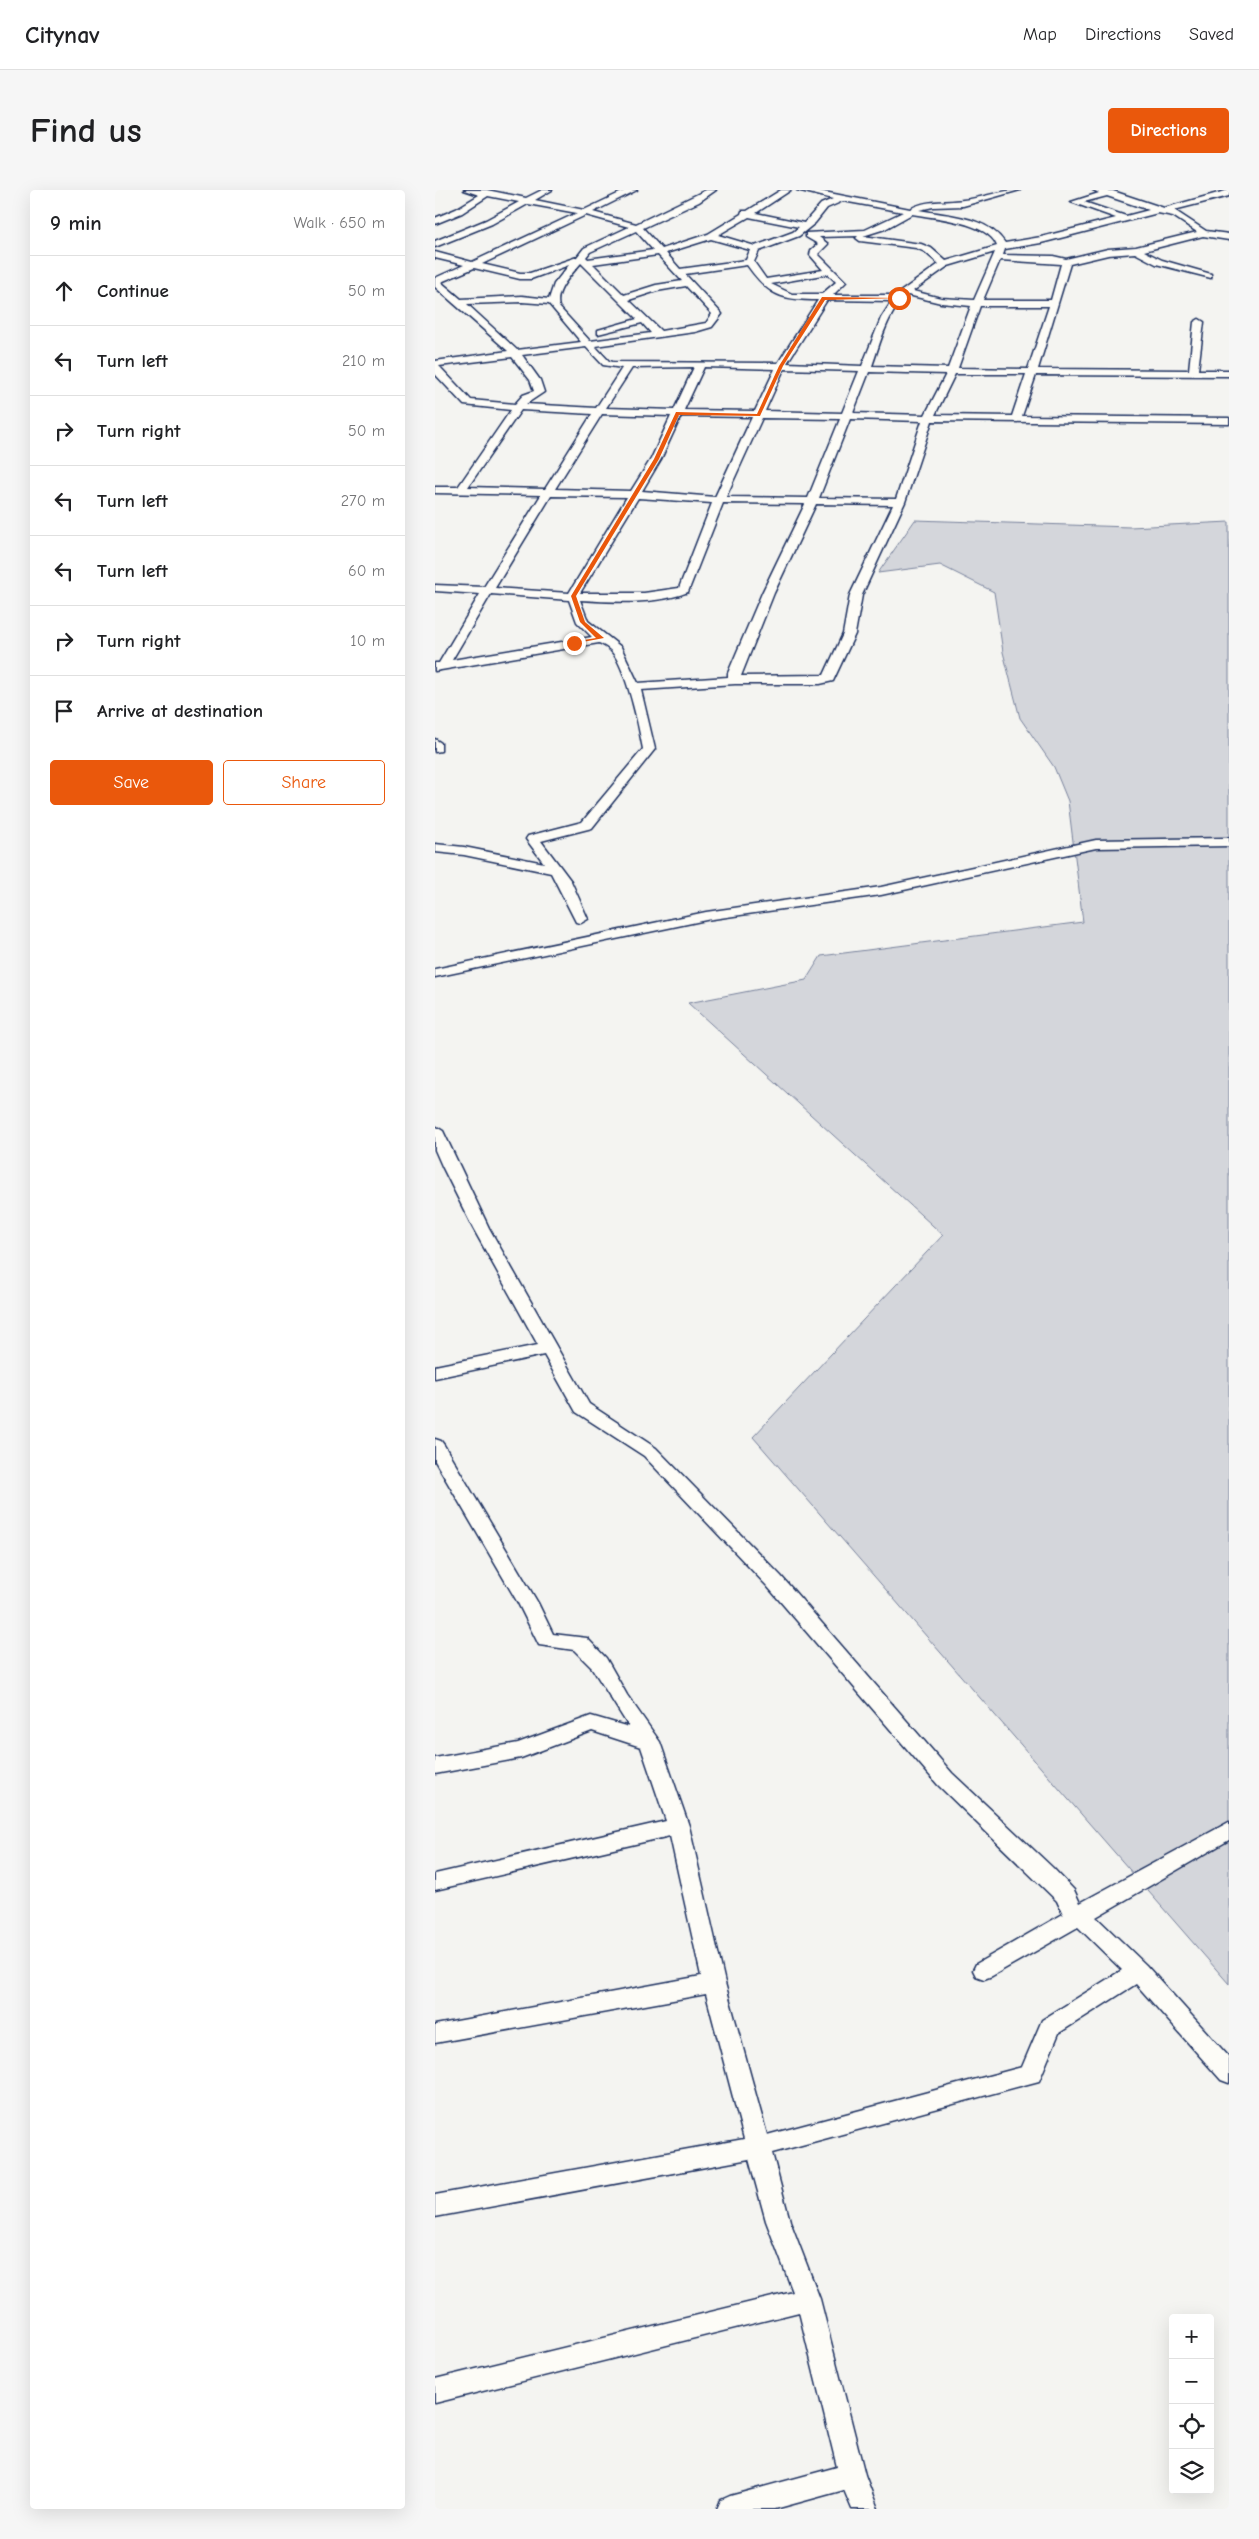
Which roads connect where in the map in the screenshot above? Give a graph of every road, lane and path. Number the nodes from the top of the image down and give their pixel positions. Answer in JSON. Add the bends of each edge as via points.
{"nodes":[{"id":1,"x":468,"y":190,"type":"edge"},
{"id":2,"x":548,"y":190,"type":"edge"},
{"id":3,"x":633,"y":190,"type":"edge"},
{"id":4,"x":712,"y":190,"type":"edge"},
{"id":5,"x":787,"y":190,"type":"edge"},
{"id":6,"x":801,"y":190,"type":"edge"},
{"id":7,"x":1016,"y":190,"type":"edge"},
{"id":8,"x":1097,"y":190,"type":"edge"},
{"id":9,"x":1123,"y":190,"type":"edge"},
{"id":10,"x":487,"y":193,"type":"junction"},
{"id":11,"x":1226,"y":193,"type":"edge"},
{"id":12,"x":1106,"y":194,"type":"junction"},
{"id":13,"x":841,"y":198,"type":"junction"},
{"id":14,"x":1229,"y":200,"type":"edge"},
{"id":15,"x":529,"y":201,"type":"junction"},
{"id":16,"x":1161,"y":210,"type":"junction"},
{"id":17,"x":912,"y":211,"type":"junction"},
{"id":18,"x":585,"y":212,"type":"junction"},
{"id":19,"x":745,"y":213,"type":"junction"},
{"id":20,"x":1124,"y":218,"type":"junction"},
{"id":21,"x":435,"y":222,"type":"edge"},
{"id":22,"x":637,"y":227,"type":"junction"},
{"id":23,"x":807,"y":231,"type":"junction"},
{"id":24,"x":1203,"y":233,"type":"junction"},
{"id":25,"x":851,"y":235,"type":"junction"},
{"id":26,"x":711,"y":236,"type":"junction"},
{"id":27,"x":1229,"y":237,"type":"edge"},
{"id":28,"x":435,"y":244,"type":"edge"},
{"id":29,"x":755,"y":248,"type":"junction"},
{"id":30,"x":1135,"y":250,"type":"junction"},
{"id":31,"x":659,"y":252,"type":"junction"},
{"id":32,"x":998,"y":253,"type":"junction"},
{"id":33,"x":435,"y":255,"type":"edge"},
{"id":34,"x":584,"y":260,"type":"junction"},
{"id":35,"x":749,"y":262,"type":"junction"},
{"id":36,"x":1066,"y":262,"type":"junction"},
{"id":37,"x":945,"y":264,"type":"junction"},
{"id":38,"x":473,"y":265,"type":"junction"},
{"id":39,"x":831,"y":271,"type":"junction"},
{"id":40,"x":677,"y":272,"type":"junction"},
{"id":41,"x":1208,"y":276,"type":"dead end"},
{"id":42,"x":435,"y":281,"type":"edge"},
{"id":43,"x":764,"y":282,"type":"junction"},
{"id":44,"x":689,"y":283,"type":"junction"},
{"id":45,"x":902,"y":295,"type":"junction"},
{"id":46,"x":624,"y":298,"type":"junction"},
{"id":47,"x":824,"y":298,"type":"junction"},
{"id":48,"x":458,"y":302,"type":"junction"},
{"id":49,"x":553,"y":302,"type":"junction"},
{"id":50,"x":978,"y":302,"type":"junction"},
{"id":51,"x":1055,"y":303,"type":"junction"},
{"id":52,"x":643,"y":320,"type":"junction"},
{"id":53,"x":1199,"y":322,"type":"dead end"},
{"id":54,"x":657,"y":334,"type":"junction"},
{"id":55,"x":584,"y":340,"type":"junction"},
{"id":56,"x":514,"y":353,"type":"junction"},
{"id":57,"x":700,"y":364,"type":"junction"},
{"id":58,"x":435,"y":366,"type":"edge"},
{"id":59,"x":628,"y":366,"type":"junction"},
{"id":60,"x":781,"y":366,"type":"junction"},
{"id":61,"x":868,"y":368,"type":"junction"},
{"id":62,"x":1031,"y":370,"type":"junction"},
{"id":63,"x":953,"y":371,"type":"junction"},
{"id":64,"x":1229,"y":373,"type":"edge"},
{"id":65,"x":1193,"y":374,"type":"junction"},
{"id":66,"x":517,"y":408,"type":"junction"},
{"id":67,"x":599,"y":411,"type":"junction"},
{"id":68,"x":678,"y":413,"type":"junction"},
{"id":69,"x":759,"y":415,"type":"junction"},
{"id":70,"x":844,"y":418,"type":"junction"},
{"id":71,"x":928,"y":418,"type":"junction"},
{"id":72,"x":1015,"y":420,"type":"junction"},
{"id":73,"x":1229,"y":421,"type":"edge"},
{"id":74,"x":435,"y":490,"type":"edge"},
{"id":75,"x":461,"y":490,"type":"junction"},
{"id":76,"x":549,"y":493,"type":"junction"},
{"id":77,"x":635,"y":494,"type":"junction"},
{"id":78,"x":719,"y":500,"type":"junction"},
{"id":79,"x":812,"y":501,"type":"junction"},
{"id":80,"x":900,"y":502,"type":"junction"},
{"id":81,"x":435,"y":588,"type":"edge"},
{"id":82,"x":488,"y":589,"type":"junction"},
{"id":83,"x":573,"y":596,"type":"junction"},
{"id":84,"x":601,"y":638,"type":"junction"},
{"id":85,"x":439,"y":666,"type":"edge"},
{"id":86,"x":735,"y":680,"type":"junction"},
{"id":87,"x":632,"y":687,"type":"junction"},
{"id":88,"x":1229,"y":842,"type":"edge"},
{"id":89,"x":435,"y":848,"type":"edge"},
{"id":90,"x":553,"y":869,"type":"junction"},
{"id":91,"x":581,"y":919,"type":"dead end"},
{"id":92,"x":435,"y":973,"type":"edge"},
{"id":93,"x":435,"y":1131,"type":"edge"},
{"id":94,"x":435,"y":1143,"type":"edge"},
{"id":95,"x":442,"y":1167,"type":"edge"},
{"id":96,"x":547,"y":1349,"type":"junction"},
{"id":97,"x":435,"y":1372,"type":"edge"},
{"id":98,"x":435,"y":1445,"type":"edge"},
{"id":99,"x":650,"y":1742,"type":"junction"},
{"id":100,"x":435,"y":1766,"type":"edge"},
{"id":101,"x":678,"y":1826,"type":"junction"},
{"id":102,"x":1229,"y":1830,"type":"edge"},
{"id":103,"x":435,"y":1882,"type":"edge"},
{"id":104,"x":1079,"y":1915,"type":"junction"},
{"id":105,"x":983,"y":1970,"type":"dead end"},
{"id":106,"x":1138,"y":1971,"type":"junction"},
{"id":107,"x":714,"y":1983,"type":"junction"},
{"id":108,"x":435,"y":2034,"type":"edge"},
{"id":109,"x":1229,"y":2072,"type":"edge"},
{"id":110,"x":758,"y":2147,"type":"junction"},
{"id":111,"x":435,"y":2206,"type":"edge"},
{"id":112,"x":808,"y":2299,"type":"junction"},
{"id":113,"x":435,"y":2391,"type":"edge"},
{"id":114,"x":851,"y":2475,"type":"junction"},
{"id":115,"x":730,"y":2509,"type":"edge"},
{"id":116,"x":865,"y":2509,"type":"edge"}],
"edges":[{"from":1,"to":10,"type":"street"},
{"from":2,"to":15,"type":"street"},
{"from":3,"to":18,"type":"street"},
{"from":4,"to":22,"type":"street"},
{"from":5,"to":19,"type":"street"},
{"from":6,"to":13,"type":"street"},
{"from":7,"to":17,"type":"street","via":[[963,203],[933,204]]},
{"from":8,"to":12,"type":"street"},
{"from":9,"to":12,"type":"street"},
{"from":10,"to":15,"type":"street"},
{"from":10,"to":21,"type":"street"},
{"from":11,"to":14,"type":"street","via":[[1222,198]]},
{"from":11,"to":16,"type":"street"},
{"from":12,"to":16,"type":"street"},
{"from":12,"to":20,"type":"street","via":[[1075,202]]},
{"from":13,"to":17,"type":"street"},
{"from":13,"to":23,"type":"street","via":[[824,206]]},
{"from":15,"to":18,"type":"street"},
{"from":15,"to":28,"type":"street"},
{"from":16,"to":20,"type":"street"},
{"from":16,"to":24,"type":"street","via":[[1194,224]]},
{"from":17,"to":25,"type":"street","via":[[875,231]]},
{"from":17,"to":32,"type":"street","via":[[976,224],[995,235],[1001,244]]},
{"from":18,"to":22,"type":"street"},
{"from":18,"to":38,"type":"street"},
{"from":19,"to":23,"type":"street"},
{"from":19,"to":26,"type":"street"},
{"from":20,"to":32,"type":"street","via":[[1009,245]]},
{"from":22,"to":31,"type":"street"},
{"from":22,"to":34,"type":"street","via":[[587,250]]},
{"from":23,"to":25,"type":"street"},
{"from":23,"to":29,"type":"street"},
{"from":23,"to":39,"type":"street","via":[[824,244],[814,255]]},
{"from":24,"to":27,"type":"street"},
{"from":24,"to":30,"type":"street"},
{"from":25,"to":37,"type":"street","via":[[918,246]]},
{"from":26,"to":29,"type":"street"},
{"from":26,"to":31,"type":"street"},
{"from":29,"to":35,"type":"street"},
{"from":30,"to":36,"type":"street","via":[[1107,252]]},
{"from":30,"to":41,"type":"street","via":[[1159,262]]},
{"from":31,"to":34,"type":"street"},
{"from":31,"to":40,"type":"street"},
{"from":32,"to":36,"type":"street"},
{"from":32,"to":37,"type":"street"},
{"from":32,"to":50,"type":"street"},
{"from":33,"to":38,"type":"street"},
{"from":34,"to":38,"type":"street","via":[[531,276]]},
{"from":34,"to":46,"type":"street"},
{"from":34,"to":49,"type":"street","via":[[559,284]]},
{"from":35,"to":40,"type":"street"},
{"from":35,"to":43,"type":"street"},
{"from":36,"to":51,"type":"street"},
{"from":37,"to":45,"type":"street"},
{"from":38,"to":42,"type":"street"},
{"from":39,"to":43,"type":"street"},
{"from":39,"to":47,"type":"street","via":[[841,282]]},
{"from":40,"to":44,"type":"street"},
{"from":42,"to":48,"type":"street"},
{"from":43,"to":47,"type":"street","via":[[779,294]]},
{"from":44,"to":46,"type":"street","via":[[655,288]]},
{"from":44,"to":54,"type":"street","via":[[715,310],[715,319],[704,327]]},
{"from":45,"to":47,"type":"street"},
{"from":45,"to":50,"type":"street"},
{"from":45,"to":61,"type":"street","via":[[886,318]]},
{"from":46,"to":52,"type":"street"},
{"from":47,"to":60,"type":"street"},
{"from":48,"to":49,"type":"street","via":[[522,299]]},
{"from":48,"to":56,"type":"street"},
{"from":49,"to":55,"type":"street","via":[[562,317]]},
{"from":50,"to":51,"type":"street"},
{"from":50,"to":63,"type":"street"},
{"from":51,"to":62,"type":"street"},
{"from":52,"to":54,"type":"street"},
{"from":52,"to":55,"type":"street"},
{"from":53,"to":65,"type":"street"},
{"from":54,"to":55,"type":"street"},
{"from":55,"to":56,"type":"street"},
{"from":55,"to":59,"type":"street","via":[[606,363]]},
{"from":56,"to":58,"type":"street"},
{"from":56,"to":66,"type":"street","via":[[539,385],[539,392],[527,397]]},
{"from":57,"to":59,"type":"street"},
{"from":57,"to":60,"type":"street"},
{"from":57,"to":68,"type":"street"},
{"from":58,"to":66,"type":"street","via":[[468,403]]},
{"from":59,"to":67,"type":"street"},
{"from":60,"to":61,"type":"street"},
{"from":60,"to":69,"type":"street"},
{"from":61,"to":63,"type":"street"},
{"from":61,"to":70,"type":"street"},
{"from":62,"to":63,"type":"street"},
{"from":62,"to":65,"type":"street"},
{"from":62,"to":72,"type":"street"},
{"from":63,"to":71,"type":"street"},
{"from":64,"to":65,"type":"street"},
{"from":66,"to":67,"type":"street"},
{"from":66,"to":75,"type":"street"},
{"from":67,"to":68,"type":"street"},
{"from":67,"to":76,"type":"street"},
{"from":68,"to":69,"type":"street"},
{"from":68,"to":77,"type":"street"},
{"from":69,"to":70,"type":"street"},
{"from":69,"to":78,"type":"street"},
{"from":70,"to":71,"type":"street"},
{"from":70,"to":79,"type":"street"},
{"from":71,"to":72,"type":"street"},
{"from":71,"to":80,"type":"street"},
{"from":72,"to":73,"type":"street"},
{"from":74,"to":75,"type":"street"},
{"from":75,"to":76,"type":"street"},
{"from":76,"to":77,"type":"street"},
{"from":76,"to":82,"type":"street","via":[[528,521]]},
{"from":77,"to":78,"type":"street"},
{"from":77,"to":83,"type":"street"},
{"from":78,"to":79,"type":"street"},
{"from":78,"to":83,"type":"street","via":[[684,590],[660,596]]},
{"from":79,"to":80,"type":"street"},
{"from":79,"to":86,"type":"street","via":[[768,593]]},
{"from":80,"to":86,"type":"street","via":[[856,595],[849,634],[829,678]]},
{"from":81,"to":82,"type":"street"},
{"from":82,"to":83,"type":"street"},
{"from":82,"to":85,"type":"street"},
{"from":83,"to":84,"type":"street","via":[[583,622]]},
{"from":84,"to":85,"type":"street"},
{"from":84,"to":87,"type":"street","via":[[616,650]]},
{"from":86,"to":87,"type":"street"},
{"from":87,"to":90,"type":"street","via":[[649,750],[587,825],[533,839]]},
{"from":88,"to":92,"type":"street","via":[[1097,844],[890,889],[706,916]]},
{"from":89,"to":90,"type":"street"},
{"from":90,"to":91,"type":"street","via":[[564,881]]},
{"from":93,"to":95,"type":"street"},
{"from":94,"to":95,"type":"street"},
{"from":95,"to":96,"type":"street"},
{"from":96,"to":97,"type":"street"},
{"from":96,"to":104,"type":"street","via":[[582,1408],[650,1452],[774,1581],[945,1779],[1045,1874]]},
{"from":98,"to":99,"type":"street","via":[[528,1603],[546,1640],[580,1643],[599,1663]]},
{"from":99,"to":100,"type":"street","via":[[591,1723],[521,1750]]},
{"from":99,"to":101,"type":"street"},
{"from":101,"to":103,"type":"street"},
{"from":101,"to":107,"type":"street"},
{"from":102,"to":104,"type":"street"},
{"from":104,"to":105,"type":"street"},
{"from":104,"to":106,"type":"street"},
{"from":106,"to":109,"type":"street"},
{"from":106,"to":110,"type":"street","via":[[1050,2027],[1031,2074]]},
{"from":107,"to":108,"type":"street"},
{"from":107,"to":110,"type":"street"},
{"from":110,"to":111,"type":"street"},
{"from":110,"to":112,"type":"street","via":[[778,2222]]},
{"from":112,"to":113,"type":"street"},
{"from":112,"to":114,"type":"street"},
{"from":114,"to":115,"type":"street"},
{"from":114,"to":116,"type":"street"}]}
